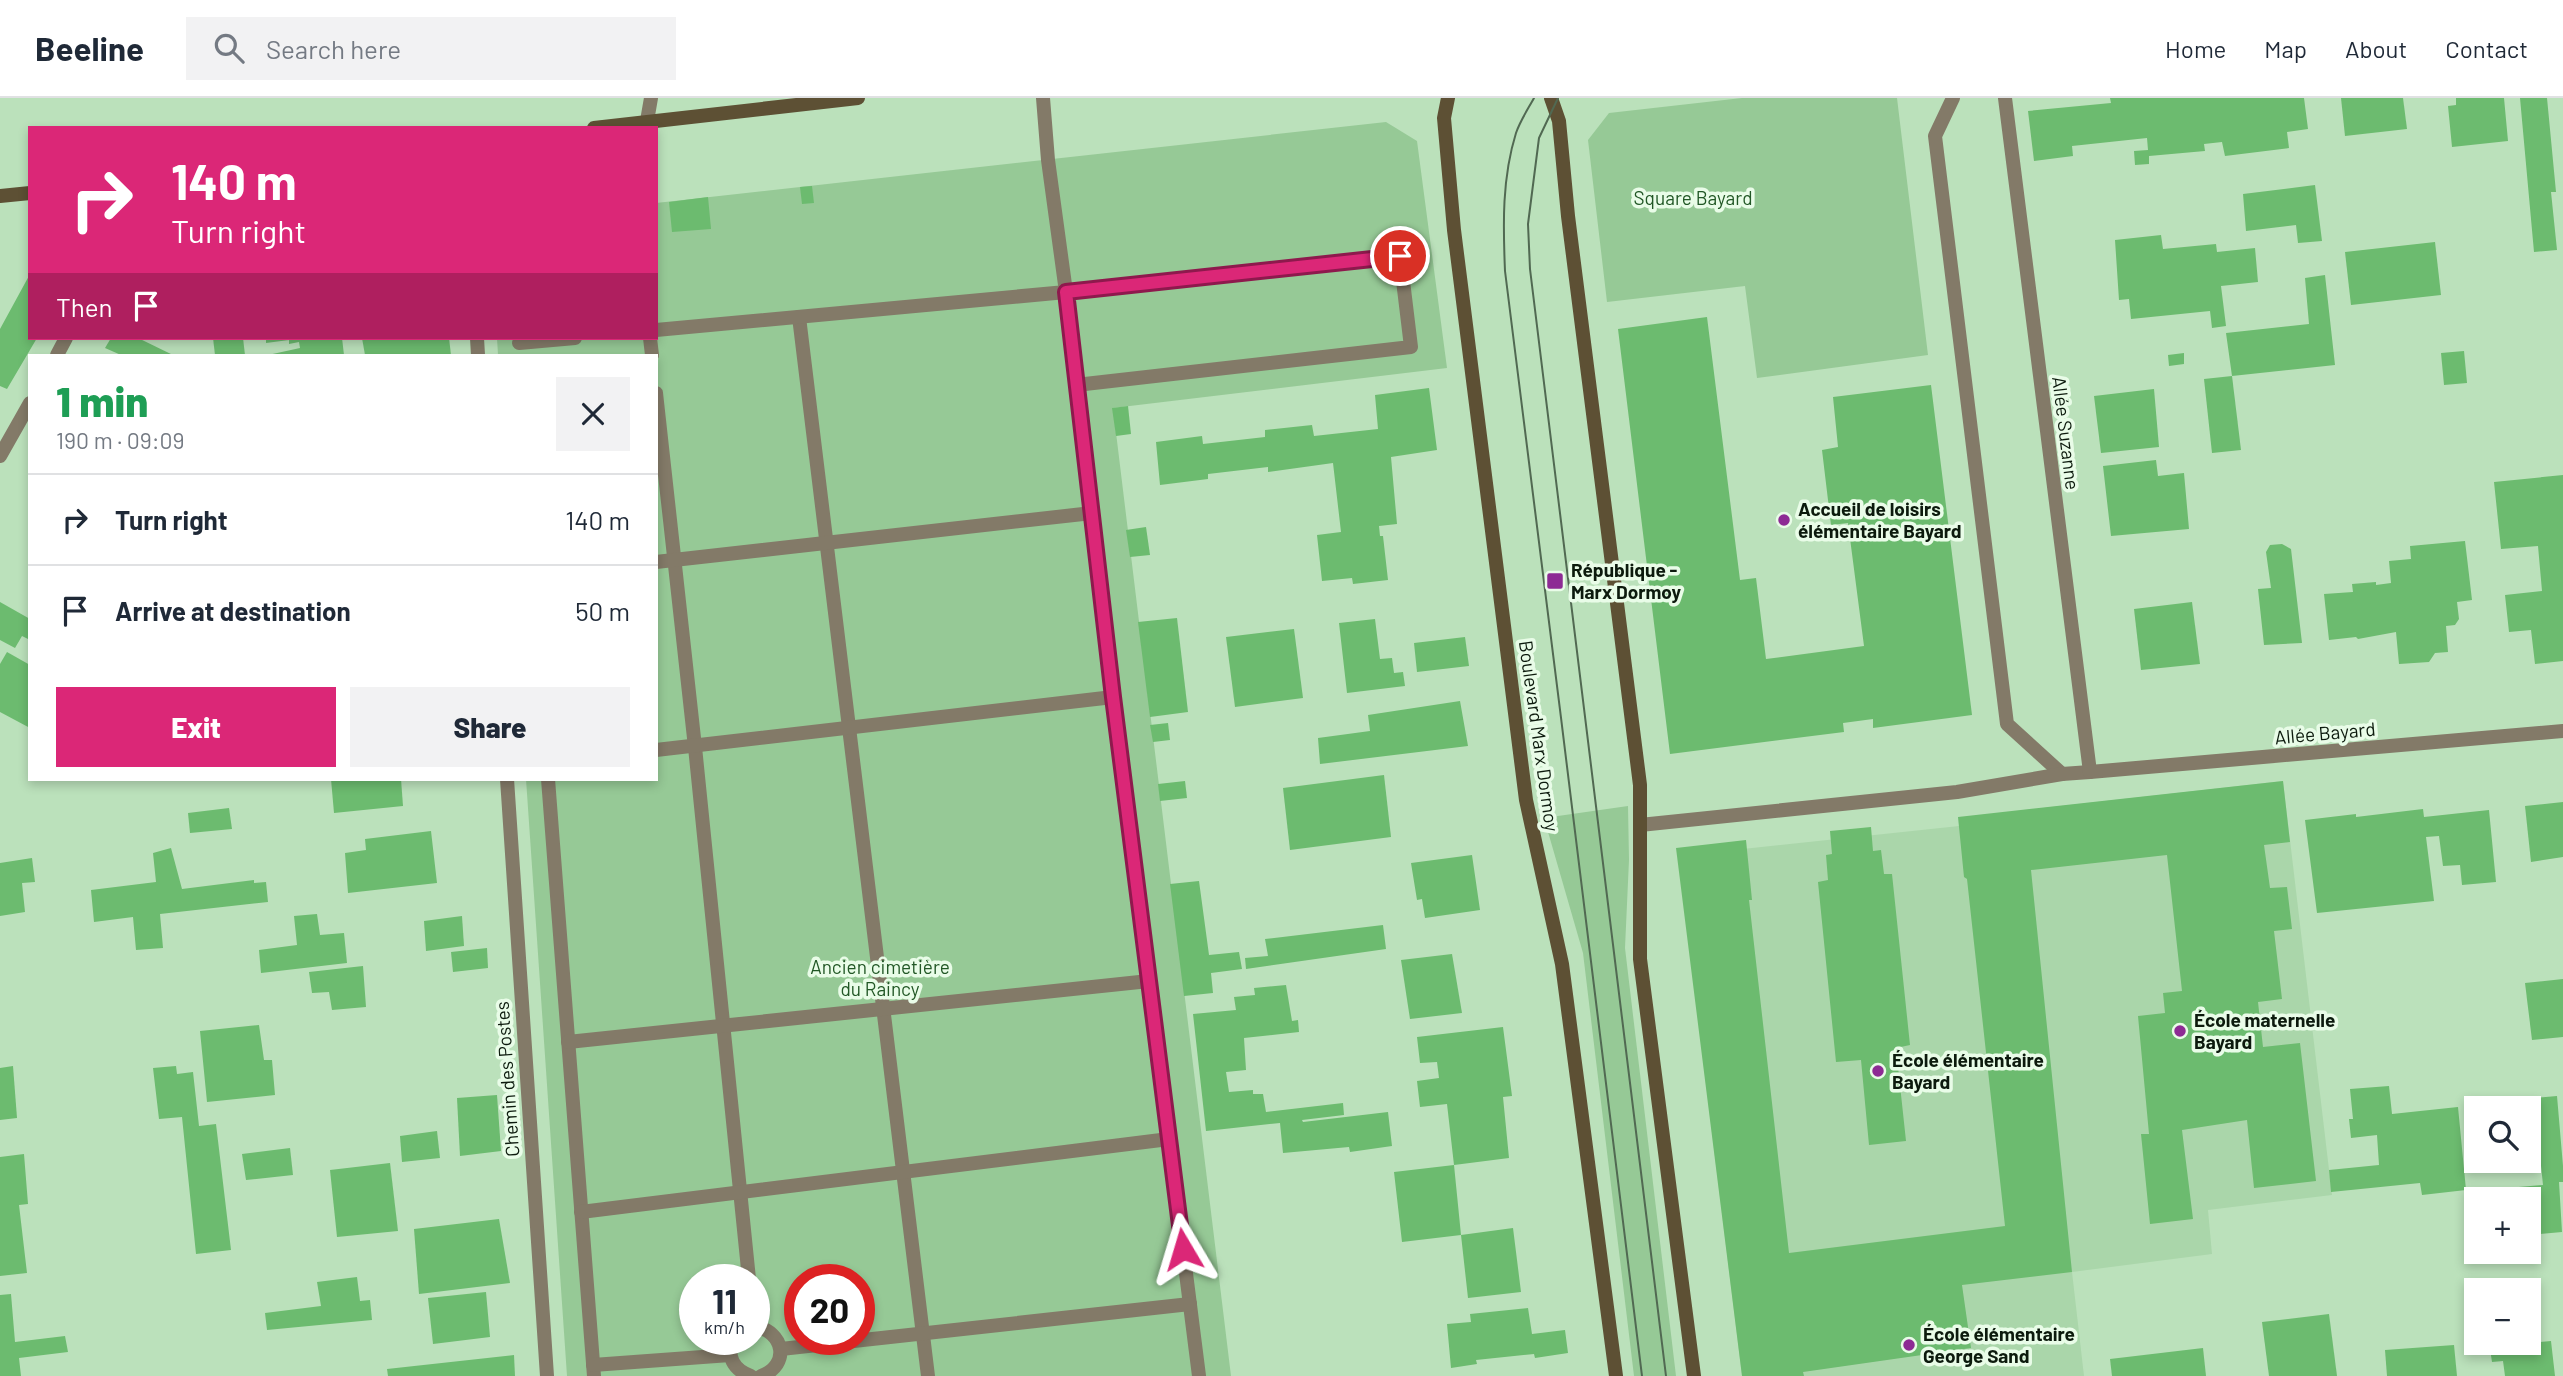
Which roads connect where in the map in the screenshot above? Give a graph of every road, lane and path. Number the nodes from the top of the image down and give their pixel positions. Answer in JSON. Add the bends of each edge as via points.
{"nodes":[{"id":1,"x":651,"y":98,"type":"edge"},
{"id":2,"x":858,"y":98,"type":"edge"},
{"id":3,"x":1043,"y":98,"type":"edge"},
{"id":4,"x":1448,"y":98,"type":"edge"},
{"id":5,"x":1551,"y":98,"type":"edge"},
{"id":6,"x":1953,"y":98,"type":"edge"},
{"id":7,"x":2005,"y":98,"type":"edge"},
{"id":8,"x":637,"y":124,"type":"edge"},
{"id":9,"x":616,"y":126,"type":"edge"},
{"id":10,"x":28,"y":193,"type":"edge"},
{"id":11,"x":0,"y":196,"type":"edge"},
{"id":12,"x":1066,"y":292,"type":"junction"},
{"id":13,"x":799,"y":317,"type":"junction"},
{"id":14,"x":658,"y":330,"type":"edge"},
{"id":15,"x":561,"y":340,"type":"edge"},
{"id":16,"x":519,"y":346,"type":"edge"},
{"id":17,"x":1076,"y":385,"type":"junction"},
{"id":18,"x":28,"y":407,"type":"edge"},
{"id":19,"x":658,"y":411,"type":"edge"},
{"id":20,"x":0,"y":456,"type":"edge"},
{"id":21,"x":1091,"y":513,"type":"junction"},
{"id":22,"x":826,"y":542,"type":"junction"},
{"id":23,"x":675,"y":560,"type":"junction"},
{"id":24,"x":658,"y":562,"type":"edge"},
{"id":25,"x":1113,"y":697,"type":"junction"},
{"id":26,"x":848,"y":728,"type":"junction"},
{"id":27,"x":2563,"y":731,"type":"edge"},
{"id":28,"x":695,"y":747,"type":"junction"},
{"id":29,"x":658,"y":750,"type":"edge"},
{"id":30,"x":2090,"y":772,"type":"junction"},
{"id":31,"x":2062,"y":774,"type":"junction"},
{"id":32,"x":507,"y":781,"type":"edge"},
{"id":33,"x":548,"y":781,"type":"edge"},
{"id":34,"x":1640,"y":825,"type":"junction"},
{"id":35,"x":1149,"y":981,"type":"junction"},
{"id":36,"x":883,"y":1009,"type":"junction"},
{"id":37,"x":723,"y":1026,"type":"junction"},
{"id":38,"x":568,"y":1042,"type":"junction"},
{"id":39,"x":1169,"y":1139,"type":"junction"},
{"id":40,"x":902,"y":1172,"type":"junction"},
{"id":41,"x":740,"y":1192,"type":"junction"},
{"id":42,"x":581,"y":1212,"type":"junction"},
{"id":43,"x":747,"y":1264,"type":"edge"},
{"id":44,"x":1190,"y":1304,"type":"junction"},
{"id":45,"x":770,"y":1331,"type":"edge"},
{"id":46,"x":923,"y":1334,"type":"junction"},
{"id":47,"x":780,"y":1349,"type":"junction"},
{"id":48,"x":730,"y":1355,"type":"joint"},
{"id":49,"x":593,"y":1371,"type":"edge"},
{"id":50,"x":547,"y":1376,"type":"edge"},
{"id":51,"x":751,"y":1376,"type":"edge"},
{"id":52,"x":761,"y":1376,"type":"edge"},
{"id":53,"x":928,"y":1376,"type":"edge"},
{"id":54,"x":1199,"y":1376,"type":"edge"},
{"id":55,"x":1616,"y":1376,"type":"edge"},
{"id":56,"x":1694,"y":1376,"type":"edge"}],
"edges":[{"from":1,"to":8,"type":"street"},
{"from":2,"to":8,"type":"main road"},
{"from":3,"to":12,"type":"street"},
{"from":4,"to":55,"type":"main road","name":"Boulevard Marx Dormoy","via":[[1444,118],[1454,230],[1526,800],[1562,964]]},
{"from":5,"to":34,"type":"main road","via":[[1559,121],[1640,785]]},
{"from":6,"to":31,"type":"street","via":[[1935,136],[2007,724]]},
{"from":7,"to":30,"type":"street","name":"Allée Suzanne"},
{"from":8,"to":9,"type":"main road"},
{"from":10,"to":11,"type":"main road"},
{"from":12,"to":13,"type":"street"},
{"from":12,"to":17,"type":"street"},
{"from":12,"to":17,"type":"street","via":[[1400,256],[1411,347]]},
{"from":13,"to":14,"type":"street"},
{"from":13,"to":22,"type":"street"},
{"from":15,"to":16,"type":"street"},
{"from":17,"to":21,"type":"street"},
{"from":18,"to":20,"type":"street"},
{"from":19,"to":23,"type":"street"},
{"from":21,"to":22,"type":"street"},
{"from":21,"to":25,"type":"street"},
{"from":22,"to":23,"type":"street"},
{"from":22,"to":26,"type":"street"},
{"from":23,"to":24,"type":"street"},
{"from":23,"to":28,"type":"street"},
{"from":25,"to":26,"type":"street"},
{"from":25,"to":35,"type":"street"},
{"from":26,"to":28,"type":"street"},
{"from":26,"to":36,"type":"street"},
{"from":27,"to":30,"type":"street","name":"Allée Bayard"},
{"from":28,"to":29,"type":"street"},
{"from":28,"to":37,"type":"street"},
{"from":30,"to":31,"type":"street","name":"Allée Bayard"},
{"from":31,"to":34,"type":"street","name":"Allée Bayard","via":[[1957,792]]},
{"from":32,"to":50,"type":"street","name":"Chemin des Postes"},
{"from":33,"to":38,"type":"street"},
{"from":34,"to":56,"type":"main road","via":[[1640,960]]},
{"from":35,"to":36,"type":"street"},
{"from":35,"to":39,"type":"street"},
{"from":36,"to":37,"type":"street"},
{"from":36,"to":40,"type":"street"},
{"from":37,"to":38,"type":"street"},
{"from":37,"to":41,"type":"street"},
{"from":38,"to":42,"type":"street"},
{"from":39,"to":40,"type":"street"},
{"from":39,"to":44,"type":"street"},
{"from":40,"to":41,"type":"street"},
{"from":40,"to":46,"type":"street"},
{"from":41,"to":42,"type":"street"},
{"from":41,"to":43,"type":"street"},
{"from":42,"to":49,"type":"street"},
{"from":44,"to":46,"type":"street"},
{"from":44,"to":54,"type":"street"},
{"from":45,"to":47,"type":"street"},
{"from":46,"to":47,"type":"street"},
{"from":46,"to":53,"type":"street"},
{"from":47,"to":52,"type":"street","via":[[775,1367]]},
{"from":48,"to":49,"type":"street"},
{"from":48,"to":51,"type":"street","via":[[737,1369]]}]}
